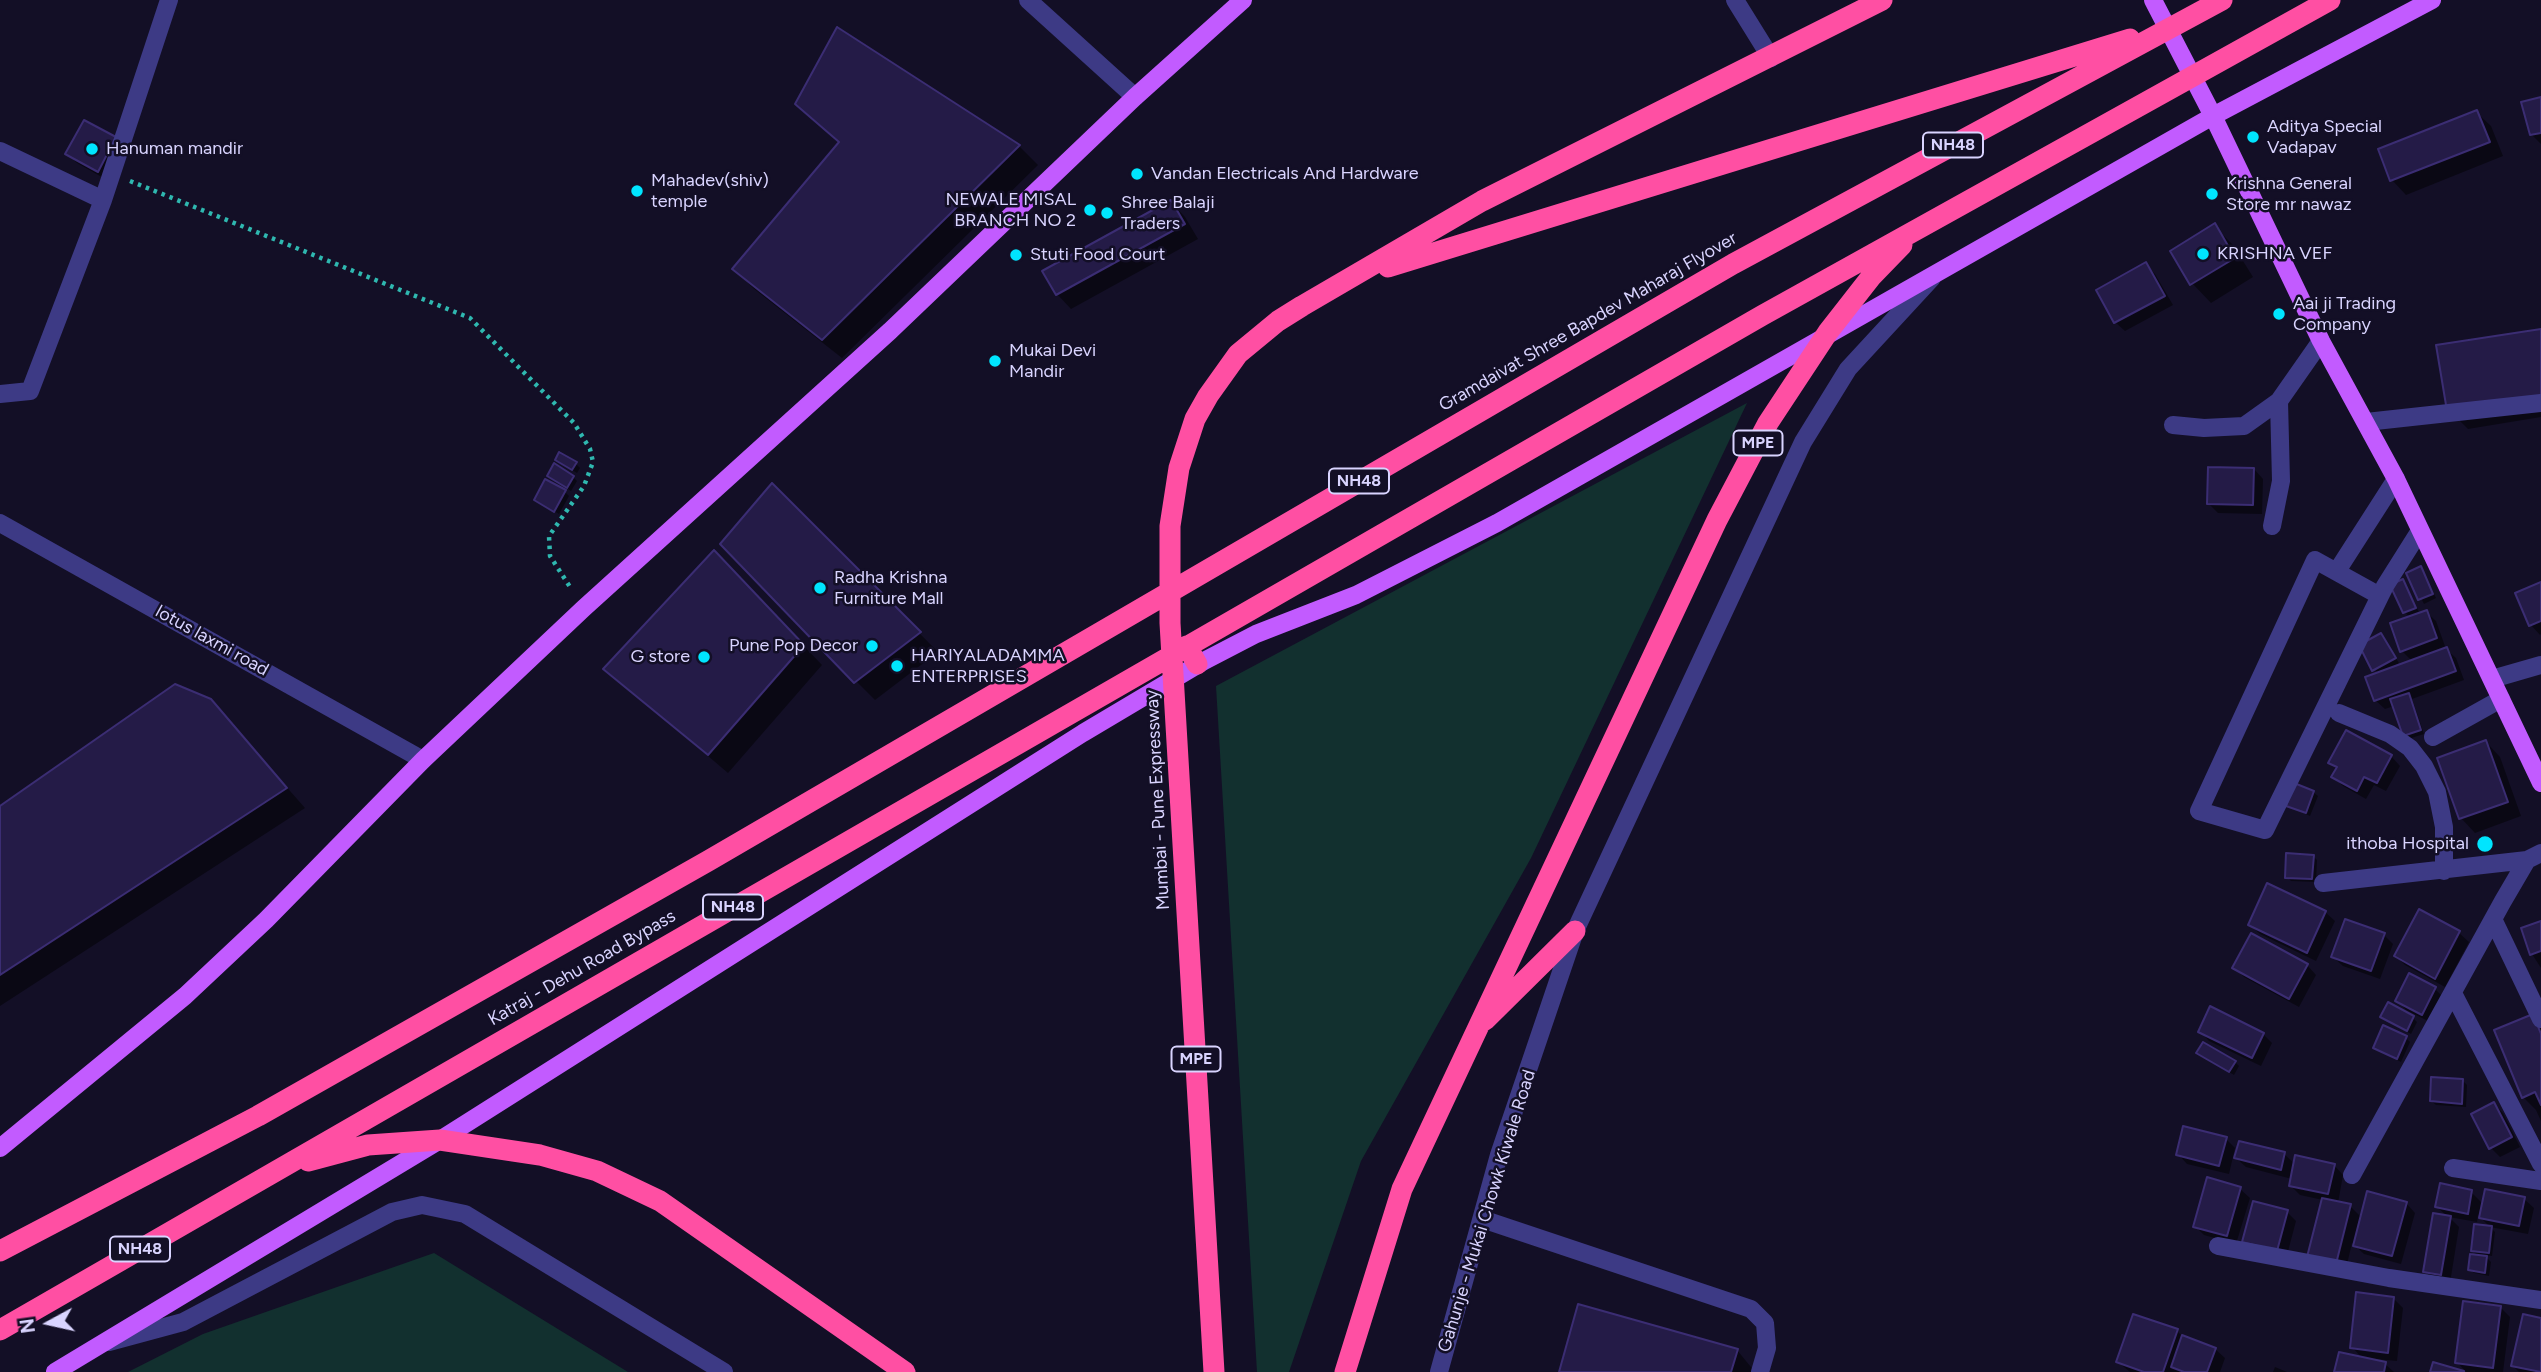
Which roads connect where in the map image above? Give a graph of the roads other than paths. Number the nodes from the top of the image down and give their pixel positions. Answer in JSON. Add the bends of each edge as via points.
{"nodes":[{"id":1,"x":169,"y":0,"type":"edge"},
{"id":2,"x":1028,"y":0,"type":"edge"},
{"id":3,"x":1243,"y":0,"type":"edge"},
{"id":4,"x":1735,"y":0,"type":"edge"},
{"id":5,"x":1882,"y":0,"type":"edge"},
{"id":6,"x":2153,"y":0,"type":"edge"},
{"id":7,"x":2222,"y":0,"type":"edge"},
{"id":8,"x":2330,"y":0,"type":"edge"},
{"id":9,"x":2432,"y":0,"type":"edge"},
{"id":10,"x":2174,"y":26,"type":"junction"},
{"id":11,"x":1771,"y":58,"type":"junction"},
{"id":12,"x":1135,"y":97,"type":"junction"},
{"id":13,"x":2213,"y":116,"type":"junction"},
{"id":14,"x":0,"y":151,"type":"edge"},
{"id":15,"x":103,"y":200,"type":"junction"},
{"id":16,"x":1919,"y":229,"type":"junction"},
{"id":17,"x":1932,"y":278,"type":"junction"},
{"id":18,"x":1331,"y":290,"type":"junction"},
{"id":19,"x":2321,"y":341,"type":"junction"},
{"id":20,"x":0,"y":394,"type":"edge"},
{"id":21,"x":2280,"y":401,"type":"junction"},
{"id":22,"x":2541,"y":403,"type":"edge"},
{"id":23,"x":2366,"y":422,"type":"junction"},
{"id":24,"x":2173,"y":425,"type":"dead end"},
{"id":25,"x":2396,"y":479,"type":"junction"},
{"id":26,"x":0,"y":523,"type":"edge"},
{"id":27,"x":2272,"y":526,"type":"dead end"},
{"id":28,"x":2419,"y":532,"type":"junction"},
{"id":29,"x":2337,"y":571,"type":"junction"},
{"id":30,"x":2380,"y":596,"type":"junction"},
{"id":31,"x":1192,"y":655,"type":"junction"},
{"id":32,"x":2541,"y":665,"type":"edge"},
{"id":33,"x":2492,"y":679,"type":"junction"},
{"id":34,"x":985,"y":699,"type":"joint"},
{"id":35,"x":2501,"y":699,"type":"junction"},
{"id":36,"x":2339,"y":713,"type":"dead end"},
{"id":37,"x":2432,"y":737,"type":"dead end"},
{"id":38,"x":423,"y":760,"type":"junction"},
{"id":39,"x":2541,"y":783,"type":"edge"},
{"id":40,"x":2534,"y":857,"type":"edge"},
{"id":41,"x":2444,"y":871,"type":"junction"},
{"id":42,"x":2323,"y":883,"type":"dead end"},
{"id":43,"x":2493,"y":919,"type":"junction"},
{"id":44,"x":1575,"y":931,"type":"junction"},
{"id":45,"x":2453,"y":993,"type":"junction"},
{"id":46,"x":2541,"y":1019,"type":"edge"},
{"id":47,"x":1474,"y":1031,"type":"junction"},
{"id":48,"x":440,"y":1140,"type":"junction"},
{"id":49,"x":0,"y":1148,"type":"edge"},
{"id":50,"x":2541,"y":1164,"type":"edge"},
{"id":51,"x":2453,"y":1168,"type":"dead end"},
{"id":52,"x":280,"y":1169,"type":"junction"},
{"id":53,"x":2352,"y":1175,"type":"dead end"},
{"id":54,"x":2541,"y":1181,"type":"edge"},
{"id":55,"x":1482,"y":1219,"type":"junction"},
{"id":56,"x":2218,"y":1245,"type":"dead end"},
{"id":57,"x":0,"y":1251,"type":"edge"},
{"id":58,"x":2541,"y":1300,"type":"edge"},
{"id":59,"x":0,"y":1330,"type":"edge"},
{"id":60,"x":103,"y":1343,"type":"junction"},
{"id":61,"x":55,"y":1372,"type":"edge"},
{"id":62,"x":724,"y":1372,"type":"edge"},
{"id":63,"x":905,"y":1372,"type":"edge"},
{"id":64,"x":1214,"y":1372,"type":"edge"},
{"id":65,"x":1345,"y":1372,"type":"edge"},
{"id":66,"x":1439,"y":1372,"type":"edge"},
{"id":67,"x":1760,"y":1372,"type":"edge"}],
"edges":[{"from":1,"to":15,"type":"street"},
{"from":2,"to":12,"type":"street"},
{"from":3,"to":12,"type":"main road"},
{"from":4,"to":11,"type":"street"},
{"from":5,"to":11,"type":"highway"},
{"from":6,"to":13,"type":"main road"},
{"from":7,"to":10,"type":"highway","name":"Gramdaivat Shree Bapdev Maharaj Flyover","number":"NH48"},
{"from":8,"to":16,"type":"highway","number":"NH48"},
{"from":9,"to":13,"type":"main road"},
{"from":10,"to":18,"type":"highway","number":"MPE","via":[[1436,251]]},
{"from":10,"to":34,"type":"highway","name":"Gramdaivat Shree Bapdev Maharaj Flyover","number":"NH48","via":[[1732,264]]},
{"from":11,"to":18,"type":"highway","via":[[1482,201]]},
{"from":12,"to":38,"type":"main road","via":[[890,331]]},
{"from":13,"to":17,"type":"main road"},
{"from":13,"to":19,"type":"main road"},
{"from":14,"to":15,"type":"street"},
{"from":15,"to":20,"type":"street","via":[[30,391]]},
{"from":16,"to":31,"type":"highway","number":"NH48","via":[[1763,316]]},
{"from":16,"to":47,"type":"highway","number":"MPE","via":[[1871,277],[1828,332],[1768,423]]},
{"from":17,"to":31,"type":"main road","via":[[1497,523],[1356,595]]},
{"from":17,"to":44,"type":"street","name":"Gahunje - Mukai Chowk Kiwale Road","via":[[1848,369],[1803,442]]},
{"from":18,"to":64,"type":"highway","name":"Mumbai - Pune Expressway","number":"MPE","via":[[1257,337],[1222,375],[1186,442],[1170,526],[1170,623]]},
{"from":19,"to":21,"type":"street"},
{"from":19,"to":23,"type":"main road"},
{"from":21,"to":24,"type":"street","via":[[2244,426]]},
{"from":21,"to":27,"type":"street","via":[[2281,481]]},
{"from":22,"to":23,"type":"street"},
{"from":23,"to":25,"type":"main road"},
{"from":25,"to":28,"type":"main road"},
{"from":25,"to":29,"type":"street"},
{"from":26,"to":38,"type":"street","name":"lotus laxmi road"},
{"from":28,"to":30,"type":"street"},
{"from":28,"to":33,"type":"main road"},
{"from":29,"to":30,"type":"street"},
{"from":29,"to":30,"type":"street","via":[[2315,560],[2199,811],[2265,830]]},
{"from":31,"to":48,"type":"main road","via":[[1083,733]]},
{"from":31,"to":52,"type":"highway","name":"Katraj - Dehu Road Bypass","number":"NH48"},
{"from":32,"to":33,"type":"street"},
{"from":33,"to":35,"type":"main road"},
{"from":34,"to":57,"type":"highway","name":"Katraj - Dehu Road Bypass","number":"NH48","via":[[258,1116]]},
{"from":35,"to":37,"type":"street"},
{"from":35,"to":39,"type":"main road"},
{"from":36,"to":41,"type":"street","via":[[2390,734],[2410,748],[2424,766],[2437,792],[2444,827]]},
{"from":38,"to":49,"type":"main road","via":[[185,996]]},
{"from":40,"to":41,"type":"street"},
{"from":40,"to":43,"type":"street"},
{"from":41,"to":42,"type":"street"},
{"from":43,"to":45,"type":"street"},
{"from":43,"to":46,"type":"street"},
{"from":44,"to":47,"type":"highway"},
{"from":44,"to":55,"type":"street","name":"Gahunje - Mukai Chowk Kiwale Road"},
{"from":45,"to":50,"type":"street"},
{"from":45,"to":53,"type":"street"},
{"from":47,"to":65,"type":"highway","number":"MPE","via":[[1402,1189]]},
{"from":48,"to":52,"type":"highway","via":[[368,1145]]},
{"from":48,"to":60,"type":"main road"},
{"from":48,"to":63,"type":"highway","via":[[540,1155],[597,1171],[660,1201]]},
{"from":51,"to":54,"type":"street"},
{"from":52,"to":59,"type":"highway","name":"Katraj - Dehu Road Bypass","number":"NH48"},
{"from":55,"to":66,"type":"street","name":"Gahunje - Mukai Chowk Kiwale Road"},
{"from":55,"to":67,"type":"street","via":[[1751,1309],[1765,1323],[1767,1348]]},
{"from":56,"to":58,"type":"street","via":[[2389,1278]]},
{"from":60,"to":61,"type":"main road"},
{"from":60,"to":62,"type":"street","via":[[183,1322],[392,1212],[422,1205],[465,1214]]}]}
